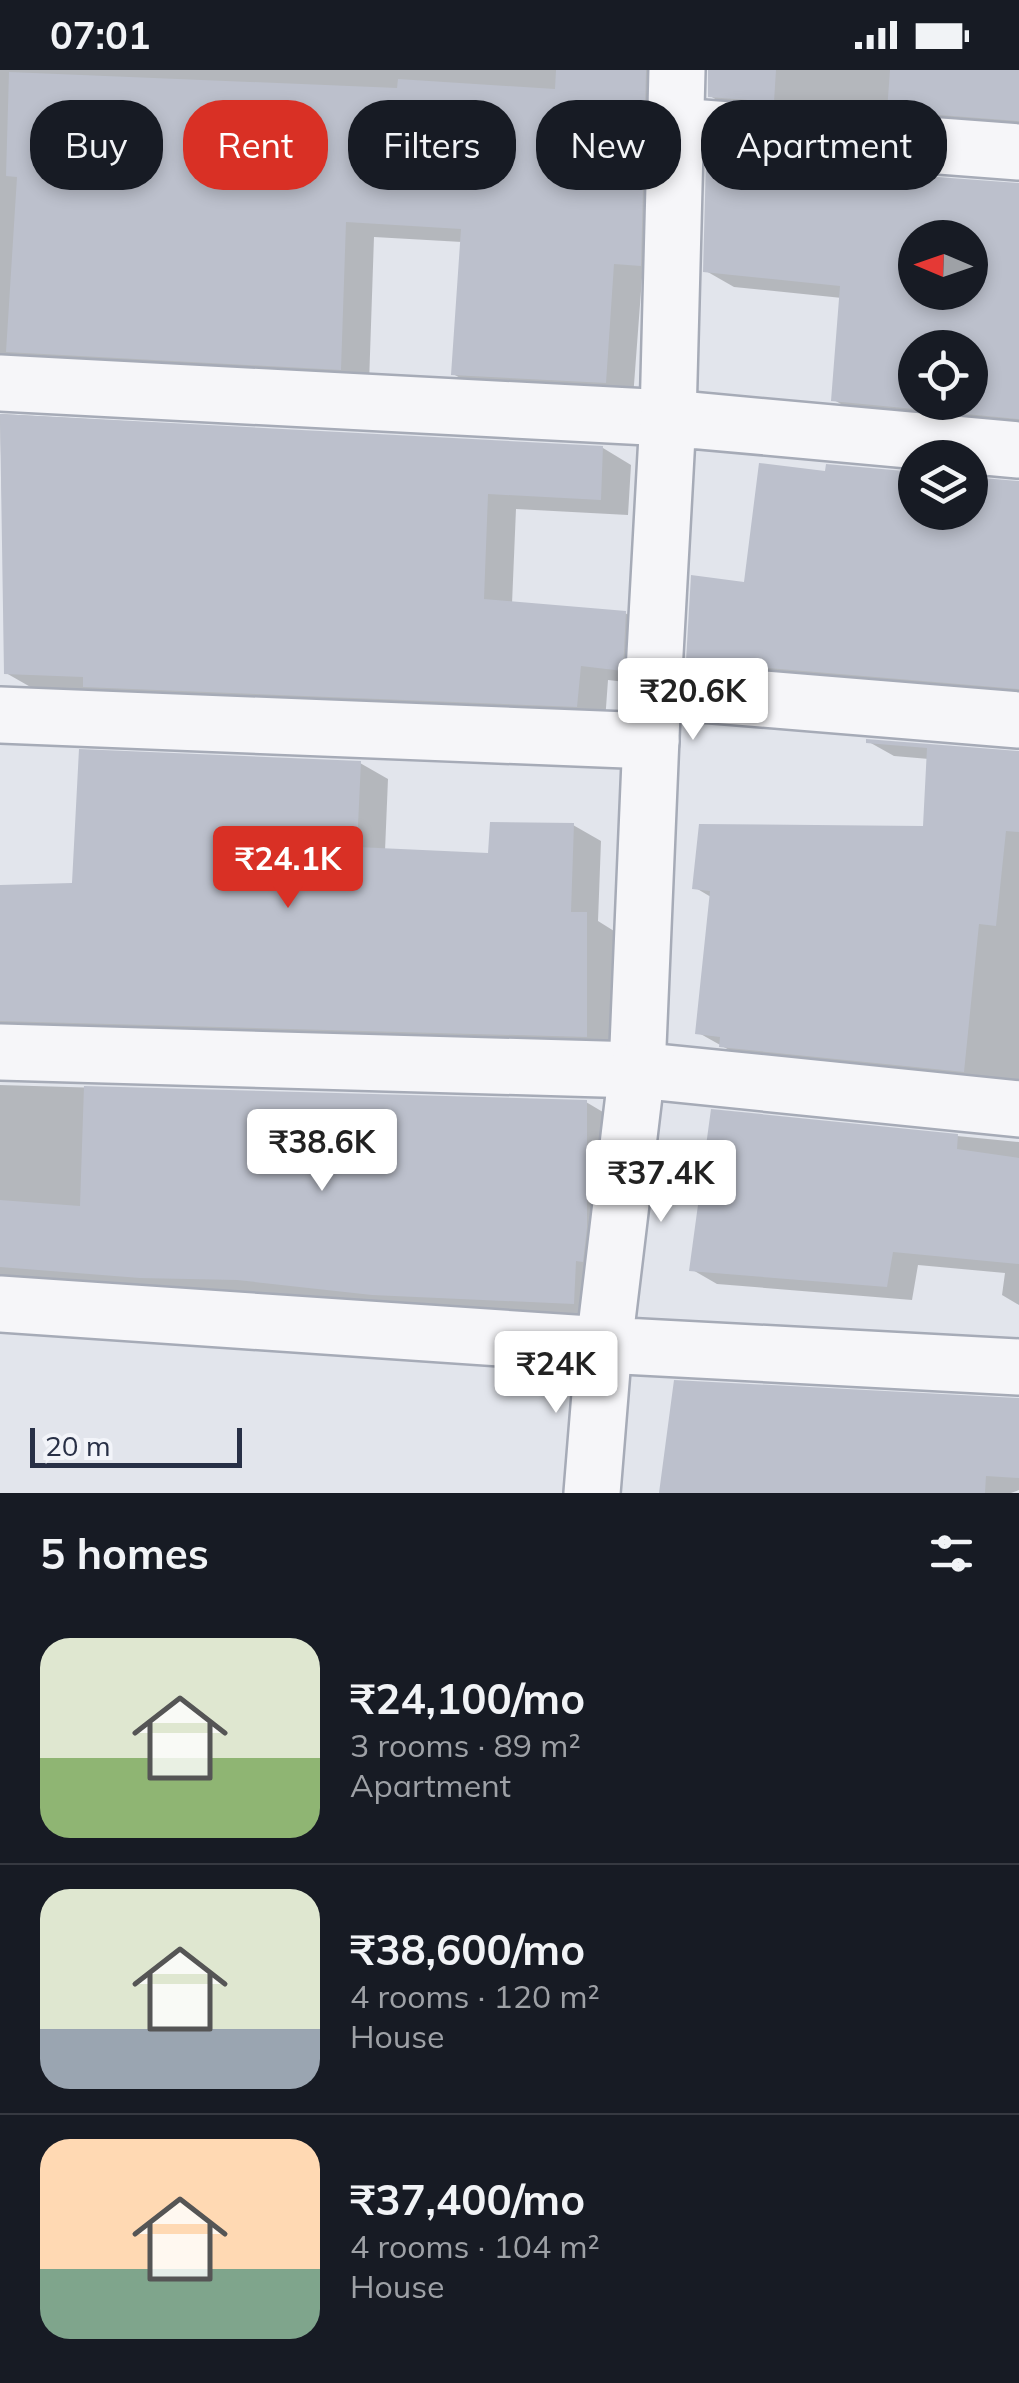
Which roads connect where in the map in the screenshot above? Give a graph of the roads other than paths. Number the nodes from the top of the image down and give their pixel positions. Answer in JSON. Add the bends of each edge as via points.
{"nodes":[{"id":1,"x":677,"y":70,"type":"edge"},
{"id":2,"x":676,"y":100,"type":"edge"},
{"id":3,"x":681,"y":126,"type":"edge"},
{"id":4,"x":1019,"y":152,"type":"edge"},
{"id":5,"x":674,"y":190,"type":"edge"},
{"id":6,"x":0,"y":383,"type":"edge"},
{"id":7,"x":668,"y":418,"type":"junction"},
{"id":8,"x":1019,"y":450,"type":"edge"},
{"id":9,"x":0,"y":715,"type":"edge"},
{"id":10,"x":652,"y":716,"type":"junction"},
{"id":11,"x":1019,"y":720,"type":"edge"},
{"id":12,"x":0,"y":1052,"type":"edge"},
{"id":13,"x":637,"y":1070,"type":"junction"},
{"id":14,"x":1019,"y":1109,"type":"edge"},
{"id":15,"x":0,"y":1304,"type":"edge"},
{"id":16,"x":604,"y":1346,"type":"junction"},
{"id":17,"x":1019,"y":1367,"type":"edge"},
{"id":18,"x":592,"y":1493,"type":"edge"}],
"edges":[{"from":1,"to":2,"type":"street"},
{"from":3,"to":4,"type":"street"},
{"from":5,"to":7,"type":"street"},
{"from":6,"to":7,"type":"street"},
{"from":7,"to":8,"type":"street"},
{"from":7,"to":10,"type":"street"},
{"from":9,"to":10,"type":"street"},
{"from":10,"to":11,"type":"street"},
{"from":10,"to":13,"type":"street"},
{"from":12,"to":13,"type":"street"},
{"from":13,"to":14,"type":"street"},
{"from":13,"to":16,"type":"street"},
{"from":15,"to":16,"type":"street"},
{"from":16,"to":17,"type":"street"},
{"from":16,"to":18,"type":"street"}]}
